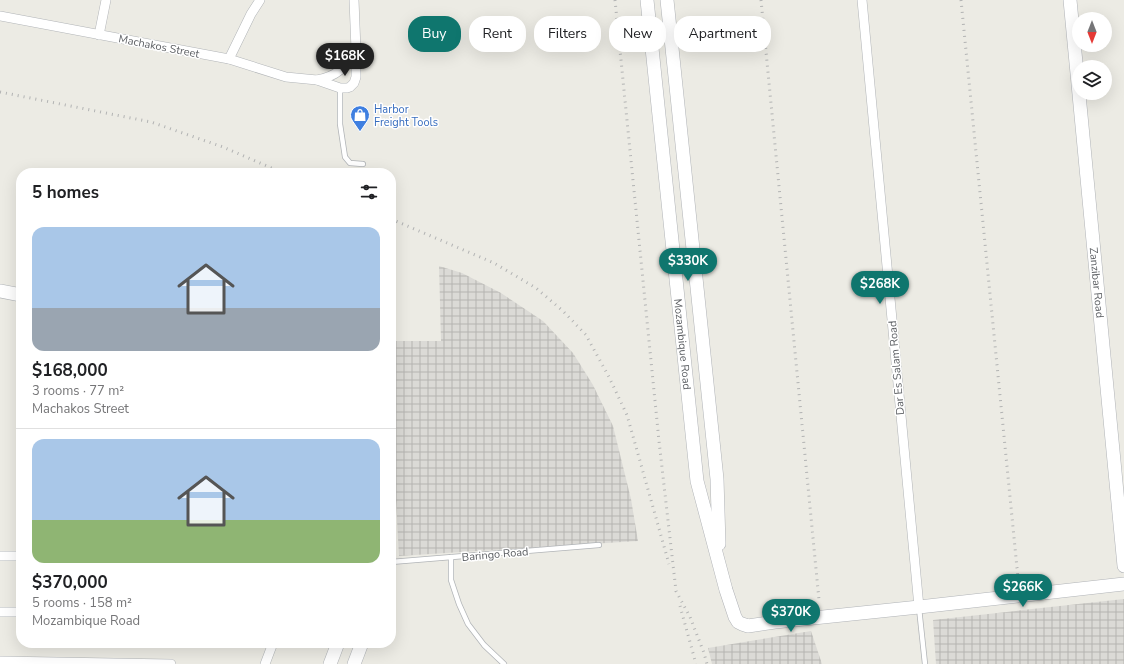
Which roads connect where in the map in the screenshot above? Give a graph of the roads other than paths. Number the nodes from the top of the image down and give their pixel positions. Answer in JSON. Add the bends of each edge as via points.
{"nodes":[{"id":1,"x":106,"y":0,"type":"edge"},
{"id":2,"x":260,"y":0,"type":"edge"},
{"id":3,"x":354,"y":0,"type":"edge"},
{"id":4,"x":647,"y":0,"type":"edge"},
{"id":5,"x":667,"y":0,"type":"edge"},
{"id":6,"x":862,"y":0,"type":"edge"},
{"id":7,"x":1070,"y":0,"type":"edge"},
{"id":8,"x":0,"y":16,"type":"edge"},
{"id":9,"x":99,"y":35,"type":"junction"},
{"id":10,"x":356,"y":50,"type":"junction"},
{"id":11,"x":230,"y":59,"type":"junction"},
{"id":12,"x":317,"y":80,"type":"junction"},
{"id":13,"x":340,"y":88,"type":"junction"},
{"id":14,"x":363,"y":164,"type":"dead end"},
{"id":15,"x":0,"y":291,"type":"edge"},
{"id":16,"x":16,"y":294,"type":"edge"},
{"id":17,"x":599,"y":545,"type":"dead end"},
{"id":18,"x":0,"y":556,"type":"edge"},
{"id":19,"x":16,"y":556,"type":"edge"},
{"id":20,"x":451,"y":557,"type":"junction"},
{"id":21,"x":396,"y":562,"type":"edge"},
{"id":22,"x":719,"y":566,"type":"junction"},
{"id":23,"x":1124,"y":566,"type":"edge"},
{"id":24,"x":1124,"y":584,"type":"edge"},
{"id":25,"x":919,"y":607,"type":"junction"},
{"id":26,"x":0,"y":612,"type":"edge"},
{"id":27,"x":16,"y":612,"type":"edge"},
{"id":28,"x":270,"y":648,"type":"edge"},
{"id":29,"x":336,"y":648,"type":"edge"},
{"id":30,"x":360,"y":648,"type":"edge"},
{"id":31,"x":0,"y":661,"type":"edge"},
{"id":32,"x":171,"y":664,"type":"edge"},
{"id":33,"x":265,"y":664,"type":"edge"},
{"id":34,"x":330,"y":664,"type":"edge"},
{"id":35,"x":354,"y":664,"type":"edge"},
{"id":36,"x":504,"y":664,"type":"edge"},
{"id":37,"x":925,"y":664,"type":"edge"}],
"edges":[{"from":1,"to":9,"type":"street"},
{"from":2,"to":11,"type":"street"},
{"from":3,"to":10,"type":"street"},
{"from":4,"to":22,"type":"street","name":"Mozambique Road","via":[[697,481]]},
{"from":5,"to":22,"type":"street","name":"Mozambique Road","via":[[717,479]]},
{"from":6,"to":25,"type":"street","name":"Dar Es Salam Road"},
{"from":7,"to":23,"type":"street","name":"Zanzibar Road"},
{"from":8,"to":9,"type":"street","name":"Machakos Street"},
{"from":9,"to":11,"type":"street","name":"Machakos Street"},
{"from":10,"to":12,"type":"street","via":[[340,71]]},
{"from":10,"to":13,"type":"street","via":[[354,83],[347,88]]},
{"from":11,"to":12,"type":"street","name":"Machakos Street","via":[[286,76]]},
{"from":12,"to":13,"type":"street","name":"Machakos Street"},
{"from":13,"to":14,"type":"lane","via":[[340,124],[346,157],[350,163]]},
{"from":15,"to":16,"type":"street"},
{"from":17,"to":20,"type":"lane","name":"Baringo Road"},
{"from":18,"to":19,"type":"street"},
{"from":20,"to":21,"type":"lane","name":"Baringo Road"},
{"from":20,"to":36,"type":"lane","via":[[451,580],[468,624],[484,645]]},
{"from":22,"to":25,"type":"street","name":"Mozambique Road","via":[[735,617],[738,622],[748,626]]},
{"from":24,"to":25,"type":"street","name":"Mozambique Road"},
{"from":25,"to":37,"type":"lane","name":"Dar Es Salam Road"},
{"from":26,"to":27,"type":"street"},
{"from":28,"to":33,"type":"street"},
{"from":29,"to":34,"type":"street"},
{"from":30,"to":35,"type":"street"},
{"from":31,"to":32,"type":"street"}]}
